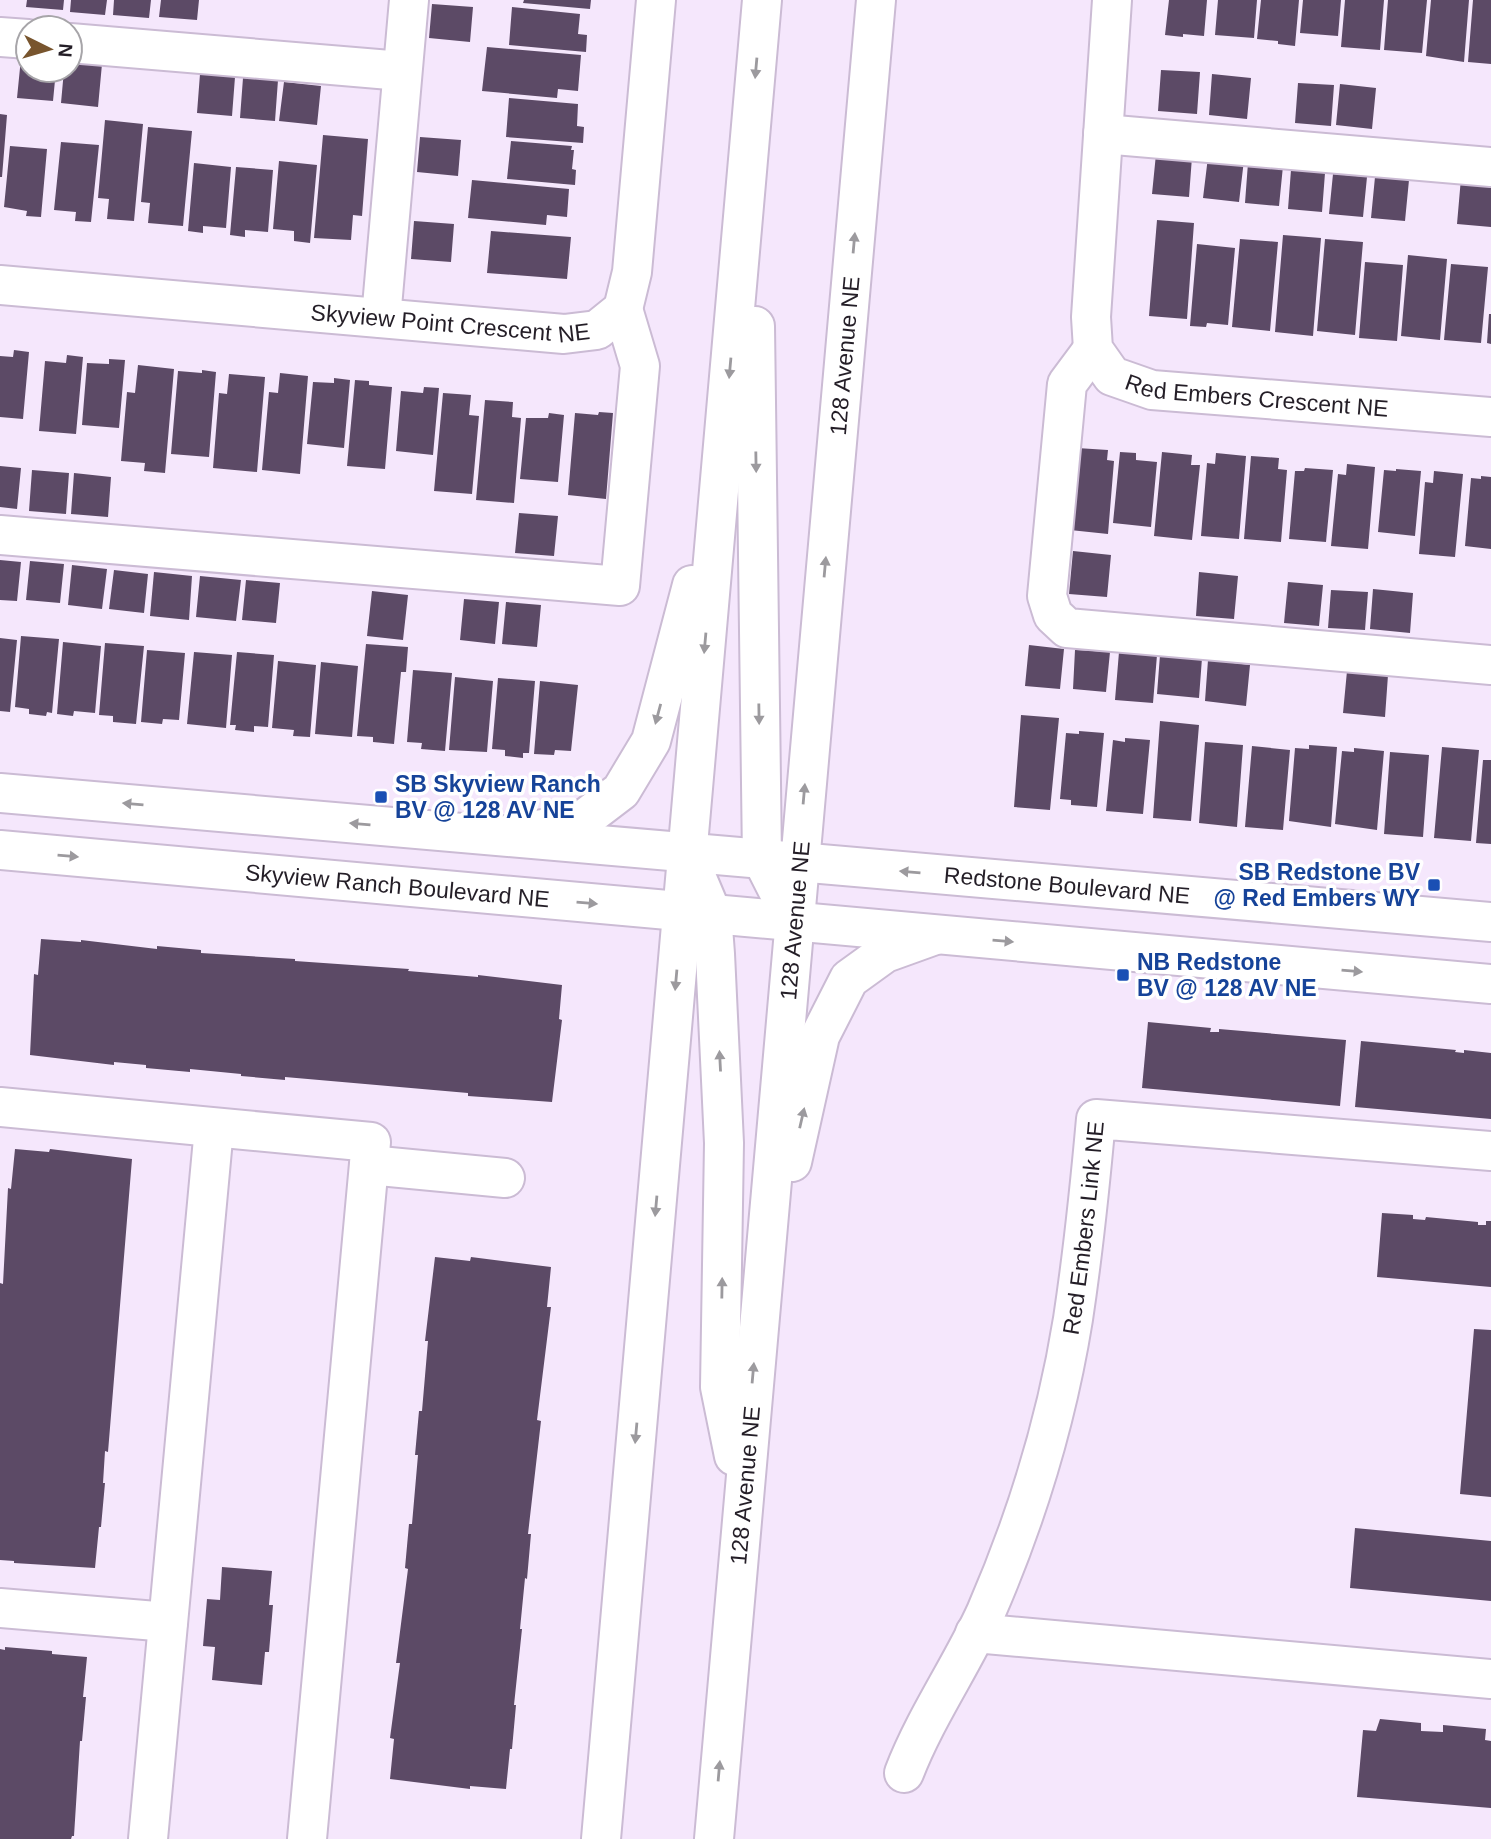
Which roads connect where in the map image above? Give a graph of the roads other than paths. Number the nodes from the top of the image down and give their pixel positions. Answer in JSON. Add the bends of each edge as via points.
{"nodes":[{"id":1,"x":409,"y":0,"type":"edge"},
{"id":2,"x":656,"y":0,"type":"edge"},
{"id":3,"x":762,"y":0,"type":"edge"},
{"id":4,"x":876,"y":0,"type":"edge"},
{"id":5,"x":1112,"y":0,"type":"edge"},
{"id":6,"x":84,"y":44,"type":"edge"},
{"id":7,"x":402,"y":71,"type":"junction"},
{"id":8,"x":1103,"y":134,"type":"junction"},
{"id":9,"x":749,"y":149,"type":"junction"},
{"id":10,"x":1491,"y":167,"type":"edge"},
{"id":11,"x":0,"y":285,"type":"edge"},
{"id":12,"x":623,"y":309,"type":"junction"},
{"id":13,"x":381,"y":318,"type":"junction"},
{"id":14,"x":1093,"y":349,"type":"junction"},
{"id":15,"x":1491,"y":417,"type":"edge"},
{"id":16,"x":720,"y":482,"type":"junction"},
{"id":17,"x":0,"y":535,"type":"edge"},
{"id":18,"x":1491,"y":665,"type":"edge"},
{"id":19,"x":0,"y":793,"type":"edge"},
{"id":20,"x":501,"y":836,"type":"junction"},
{"id":21,"x":0,"y":850,"type":"edge"},
{"id":22,"x":686,"y":852,"type":"junction"},
{"id":23,"x":780,"y":860,"type":"junction"},
{"id":24,"x":697,"y":913,"type":"junction"},
{"id":25,"x":794,"y":922,"type":"junction"},
{"id":26,"x":1491,"y":922,"type":"edge"},
{"id":27,"x":935,"y":935,"type":"junction"},
{"id":28,"x":1491,"y":984,"type":"edge"},
{"id":29,"x":0,"y":1107,"type":"edge"},
{"id":30,"x":214,"y":1128,"type":"junction"},
{"id":31,"x":1491,"y":1151,"type":"edge"},
{"id":32,"x":369,"y":1166,"type":"junction"},
{"id":33,"x":505,"y":1178,"type":"dead end"},
{"id":34,"x":768,"y":1203,"type":"junction"},
{"id":35,"x":742,"y":1502,"type":"junction"},
{"id":36,"x":0,"y":1608,"type":"edge"},
{"id":37,"x":168,"y":1622,"type":"junction"},
{"id":38,"x":975,"y":1633,"type":"junction"},
{"id":39,"x":619,"y":1637,"type":"junction"},
{"id":40,"x":1491,"y":1679,"type":"edge"},
{"id":41,"x":904,"y":1773,"type":"dead end"},
{"id":42,"x":148,"y":1839,"type":"edge"},
{"id":43,"x":307,"y":1839,"type":"edge"},
{"id":44,"x":601,"y":1839,"type":"edge"},
{"id":45,"x":625,"y":1839,"type":"edge"},
{"id":46,"x":713,"y":1839,"type":"edge"}],
"edges":[{"from":1,"to":7,"type":"main road"},
{"from":2,"to":12,"type":"main road","name":"Skyview Point Crescent NE","via":[[632,272]]},
{"from":3,"to":9,"type":"main road","one_way":true},
{"from":23,"to":4,"type":"main road","name":"128 Avenue NE","one_way":true},
{"from":5,"to":8,"type":"main road"},
{"from":6,"to":7,"type":"main road"},
{"from":7,"to":13,"type":"main road"},
{"from":8,"to":10,"type":"main road"},
{"from":8,"to":14,"type":"main road"},
{"from":9,"to":16,"type":"main road","one_way":true},
{"from":9,"to":23,"type":"main road","one_way":true},
{"from":11,"to":13,"type":"main road","name":"Skyview Point Crescent NE"},
{"from":12,"to":13,"type":"main road","name":"Skyview Point Crescent NE","via":[[597,330],[564,334]]},
{"from":12,"to":17,"type":"main road","via":[[640,366],[620,586]]},
{"from":14,"to":15,"type":"main road","name":"Red Embers Crescent NE","via":[[1112,376],[1152,390]]},
{"from":14,"to":18,"type":"main road","via":[[1067,384],[1047,596],[1053,615],[1068,628]]},
{"from":16,"to":20,"type":"main road","one_way":true,"via":[[651,741],[621,791],[579,823]]},
{"from":16,"to":22,"type":"main road","one_way":true},
{"from":20,"to":19,"type":"main road","one_way":true},
{"from":20,"to":22,"type":"main road"},
{"from":21,"to":24,"type":"main road","name":"Skyview Ranch Boulevard NE","one_way":true},
{"from":22,"to":23,"type":"main road","name":"Redstone Boulevard NE"},
{"from":22,"to":24,"type":"main road"},
{"from":23,"to":25,"type":"main road","name":"128 Avenue NE"},
{"from":26,"to":23,"type":"main road","name":"Redstone Boulevard NE","one_way":true},
{"from":24,"to":25,"type":"main road","name":"Skyview Ranch Boulevard NE"},
{"from":35,"to":24,"type":"main road","one_way":true,"via":[[720,1387],[724,1143]]},
{"from":24,"to":39,"type":"main road","one_way":true},
{"from":25,"to":27,"type":"main road"},
{"from":25,"to":34,"type":"main road","name":"128 Avenue NE"},
{"from":27,"to":28,"type":"main road","one_way":true},
{"from":34,"to":27,"type":"main road","one_way":true,"via":[[792,1163],[820,1036],[849,979],[886,953]]},
{"from":29,"to":30,"type":"main road"},
{"from":30,"to":32,"type":"main road","via":[[371,1142]]},
{"from":30,"to":37,"type":"main road"},
{"from":31,"to":38,"type":"main road","name":"Red Embers Link NE","via":[[1096,1119],[1073,1320],[1049,1429],[1016,1536]]},
{"from":32,"to":33,"type":"main road"},
{"from":32,"to":43,"type":"main road"},
{"from":35,"to":34,"type":"main road","name":"128 Avenue NE","one_way":true},
{"from":46,"to":35,"type":"main road","name":"128 Avenue NE","one_way":true},
{"from":36,"to":37,"type":"main road"},
{"from":37,"to":42,"type":"main road"},
{"from":38,"to":40,"type":"main road"},
{"from":38,"to":41,"type":"main road","name":"Red Embers Link NE"},
{"from":39,"to":44,"type":"main road"},
{"from":39,"to":45,"type":"main road","via":[[627,1769]]}]}
